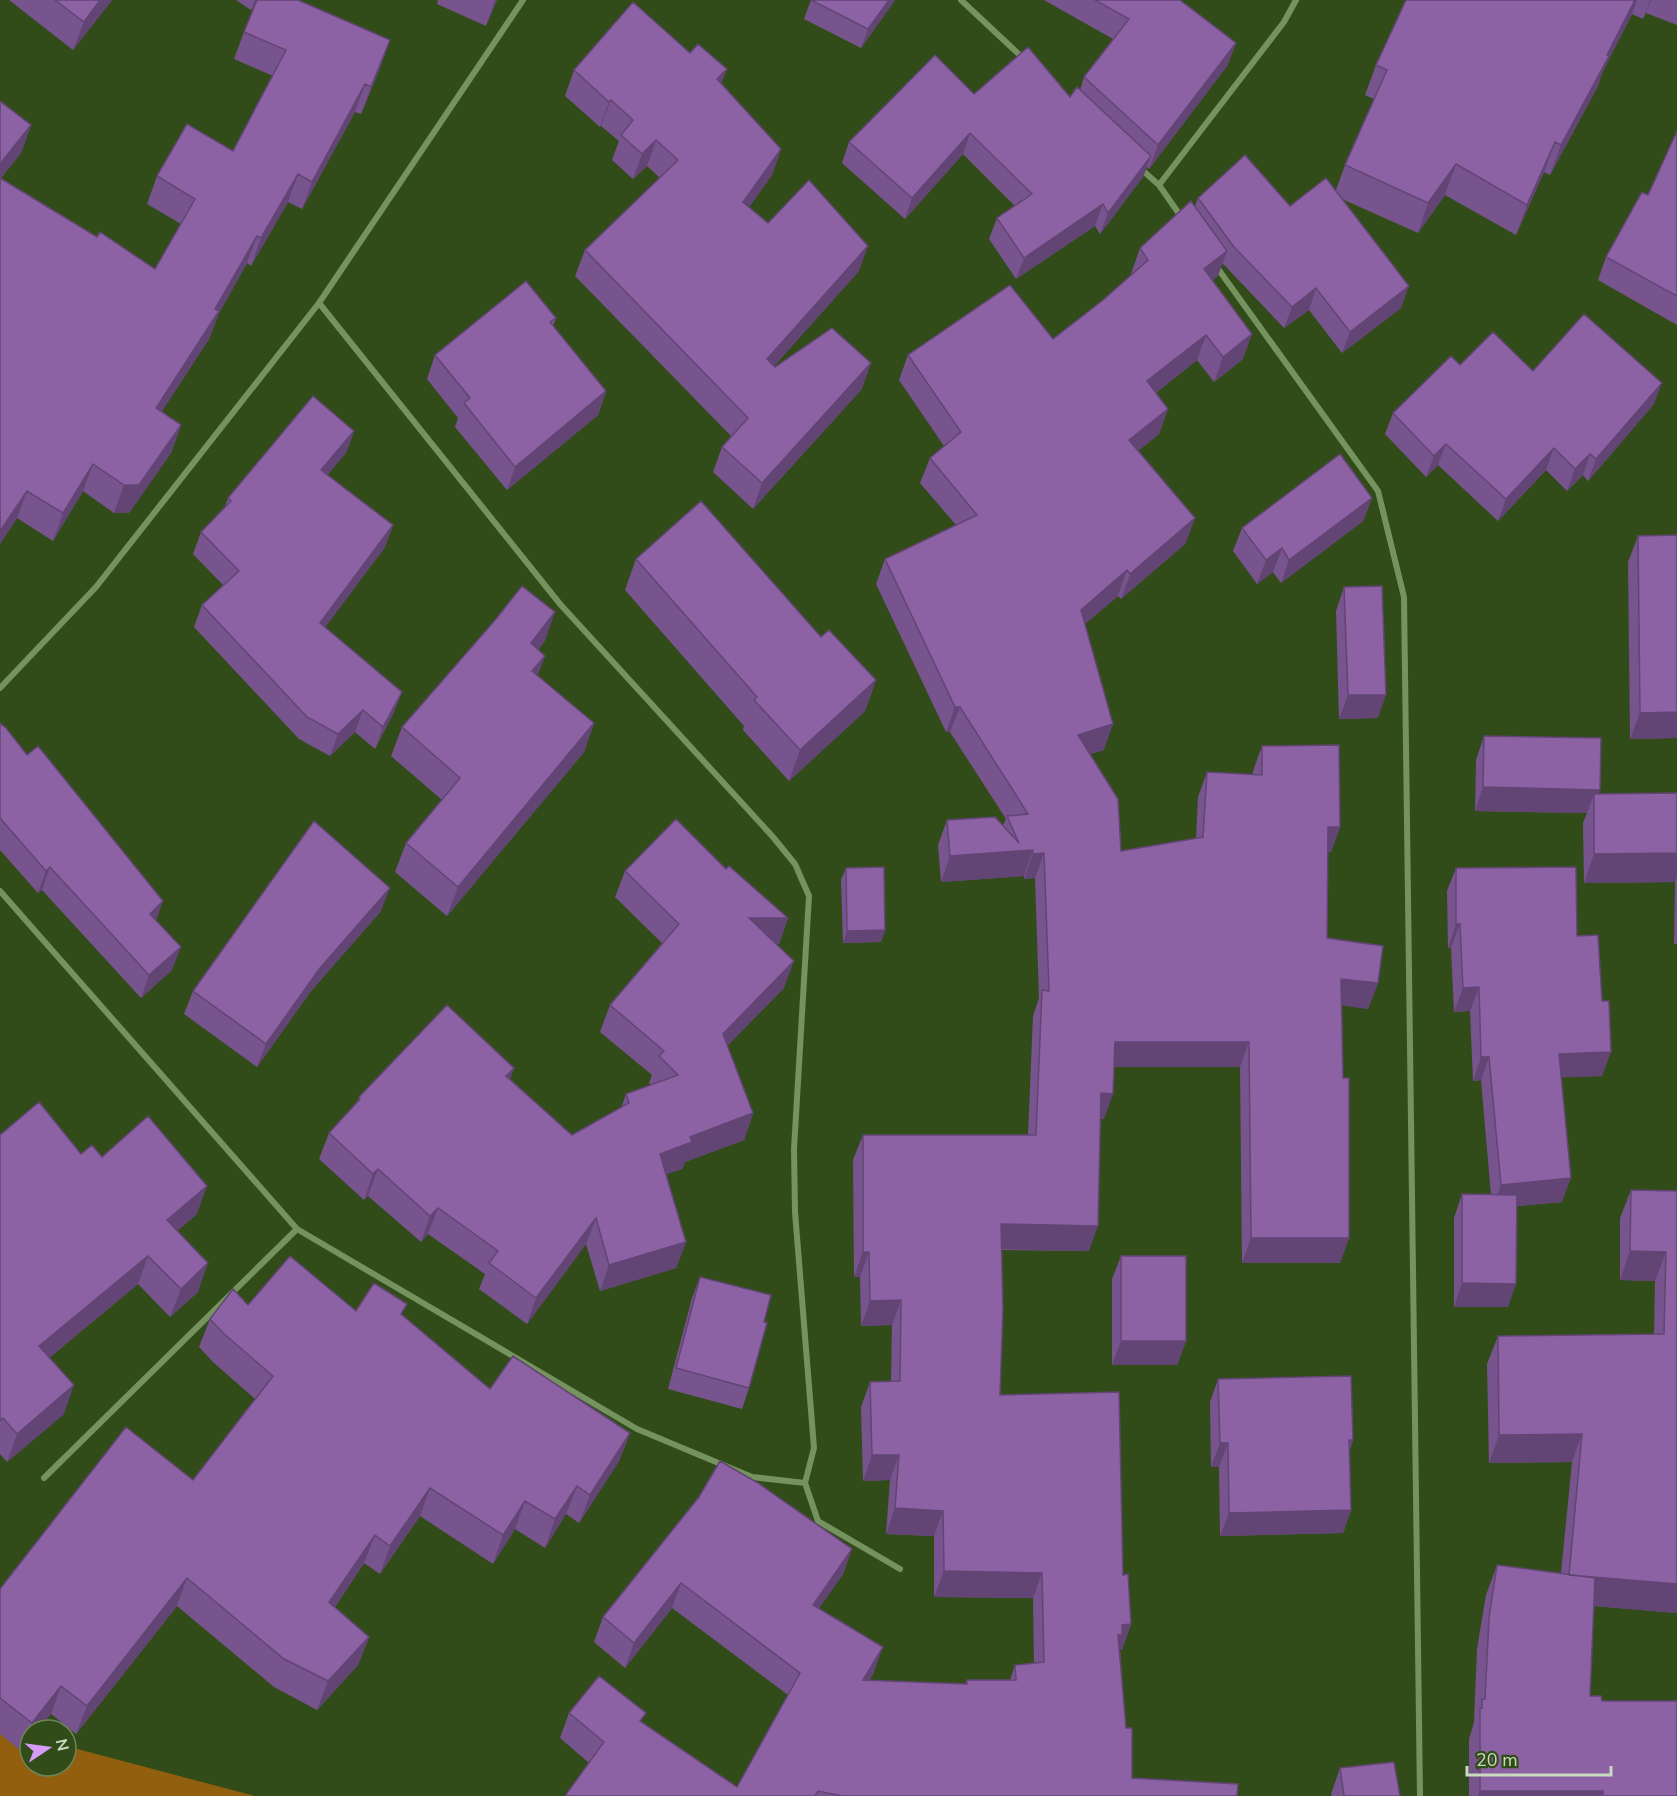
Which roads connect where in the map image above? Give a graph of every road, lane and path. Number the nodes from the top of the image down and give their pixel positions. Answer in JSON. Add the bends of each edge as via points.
{"nodes":[{"id":1,"x":523,"y":0,"type":"edge"},
{"id":2,"x":961,"y":0,"type":"edge"},
{"id":3,"x":1296,"y":0,"type":"edge"},
{"id":4,"x":1030,"y":64,"type":"edge"},
{"id":5,"x":1133,"y":161,"type":"edge"},
{"id":6,"x":1159,"y":185,"type":"junction"},
{"id":7,"x":1186,"y":224,"type":"edge"},
{"id":8,"x":1213,"y":262,"type":"edge"},
{"id":9,"x":319,"y":303,"type":"junction"},
{"id":10,"x":0,"y":688,"type":"edge"},
{"id":11,"x":0,"y":891,"type":"edge"},
{"id":12,"x":297,"y":1229,"type":"junction"},
{"id":13,"x":44,"y":1478,"type":"dead end"},
{"id":14,"x":805,"y":1483,"type":"junction"},
{"id":15,"x":900,"y":1569,"type":"dead end"},
{"id":16,"x":1420,"y":1796,"type":"edge"}],
"edges":[{"from":1,"to":9,"type":"street"},
{"from":2,"to":4,"type":"street"},
{"from":3,"to":6,"type":"street","via":[[1284,22]]},
{"from":5,"to":6,"type":"street"},
{"from":6,"to":7,"type":"street"},
{"from":8,"to":16,"type":"street","via":[[1378,491],[1404,597]]},
{"from":9,"to":10,"type":"street","via":[[96,587]]},
{"from":9,"to":14,"type":"street","via":[[560,603],[773,837],[795,864],[809,896],[794,1149],[795,1212],[814,1448]]},
{"from":11,"to":12,"type":"street"},
{"from":12,"to":13,"type":"street"},
{"from":12,"to":14,"type":"street","via":[[637,1429],[752,1477]]},
{"from":14,"to":15,"type":"street","via":[[818,1521]]}]}
